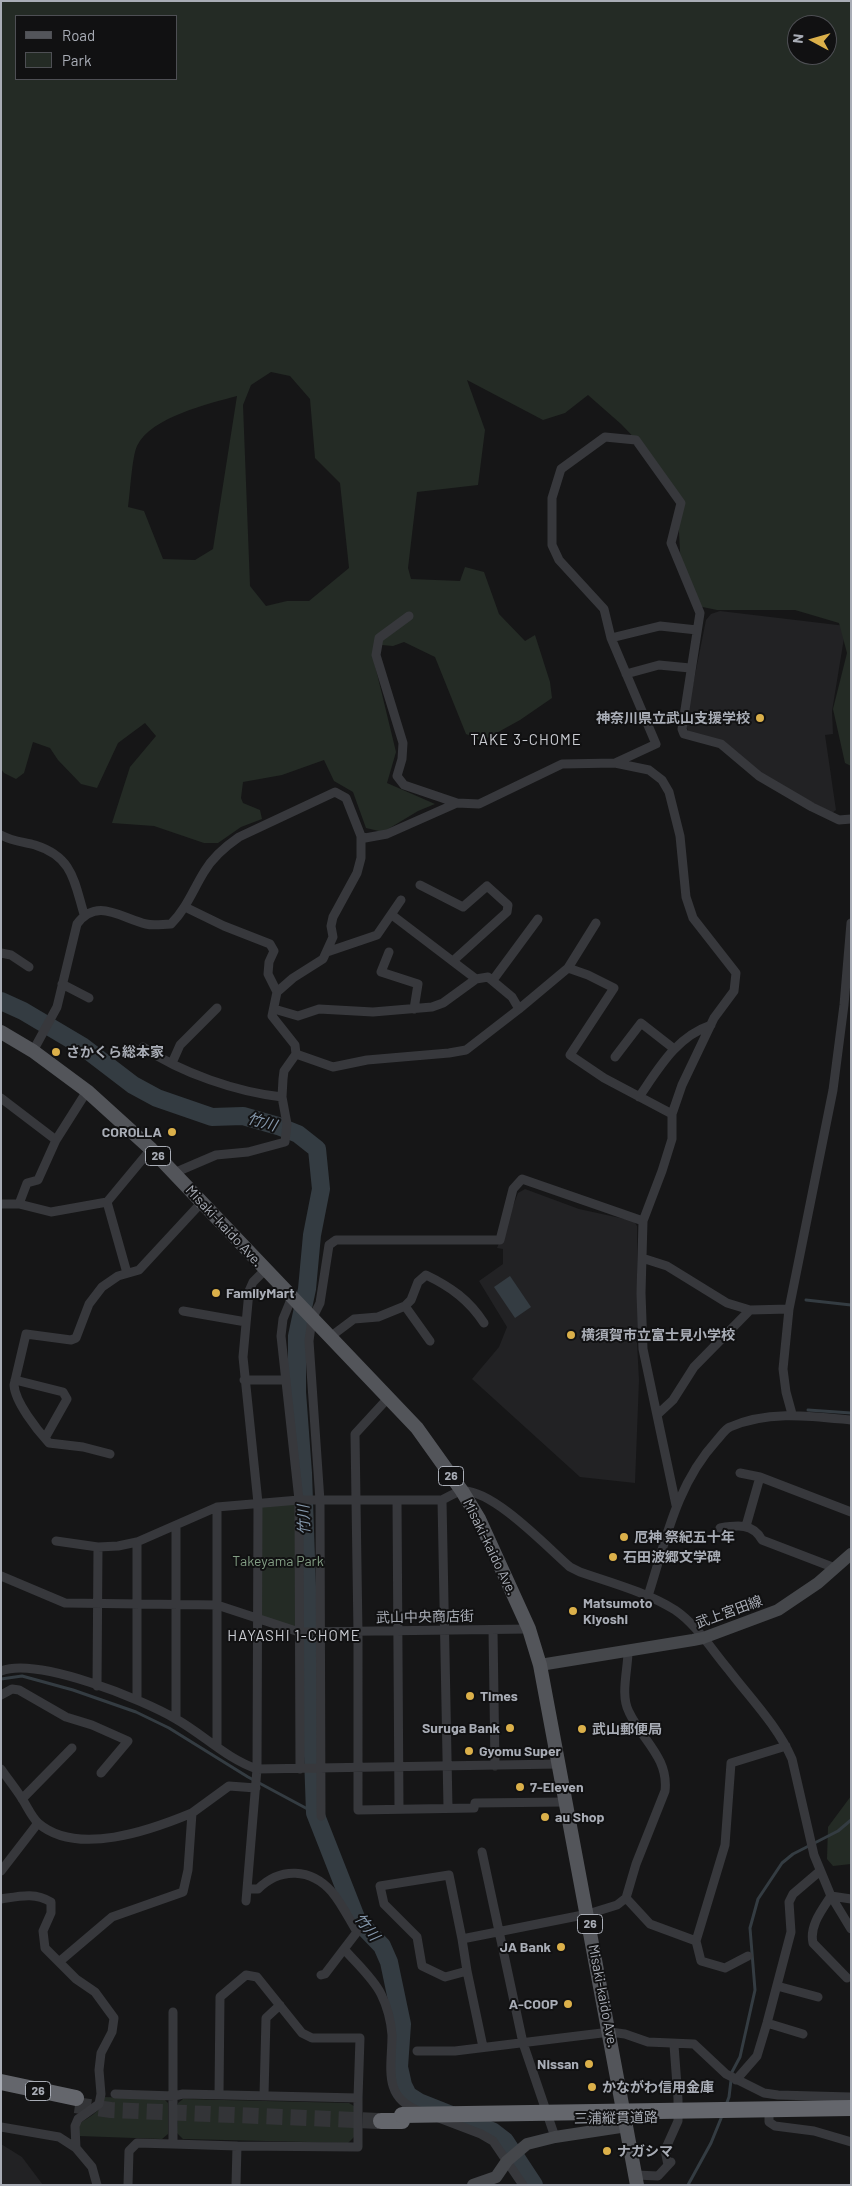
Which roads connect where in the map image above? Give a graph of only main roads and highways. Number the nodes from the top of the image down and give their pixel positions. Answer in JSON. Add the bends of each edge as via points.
{"nodes":[{"id":1,"x":1,"y":1032,"type":"edge"},
{"id":2,"x":851,"y":1554,"type":"edge"},
{"id":3,"x":540,"y":1665,"type":"junction"},
{"id":4,"x":1,"y":2082,"type":"edge"},
{"id":5,"x":1,"y":2090,"type":"edge"},
{"id":6,"x":851,"y":2108,"type":"edge"},
{"id":7,"x":851,"y":2114,"type":"edge"},
{"id":8,"x":381,"y":2118,"type":"tunnel mouth"},
{"id":9,"x":402,"y":2118,"type":"junction"},
{"id":10,"x":627,"y":2126,"type":"junction"},
{"id":11,"x":637,"y":2180,"type":"edge"},
{"id":12,"x":496,"y":2181,"type":"edge"},
{"id":13,"x":474,"y":2185,"type":"edge"}],
"edges":[{"from":1,"to":3,"type":"main road","name":"Misaki-kaido Ave.","number":"26","via":[[87,1091],[151,1149],[417,1428],[479,1519],[529,1629]]},
{"from":2,"to":3,"type":"main road","name":"武上宮田線","via":[[818,1583],[778,1610],[703,1638]]},
{"from":3,"to":10,"type":"main road","name":"Misaki-kaido Ave.","number":"26"},
{"from":4,"to":5,"type":"highway","number":"26","via":[[75,2102]]},
{"from":6,"to":9,"type":"highway","name":"三浦縦貫道路","bridge":true},
{"from":7,"to":9,"type":"highway","name":"三浦縦貫道路"},
{"from":8,"to":9,"type":"highway","name":"三浦縦貫道路"},
{"from":10,"to":11,"type":"main road","name":"Misaki-kaido Ave.","number":"26"},
{"from":10,"to":12,"type":"main road","via":[[527,2144],[507,2161]]},
{"from":12,"to":13,"type":"main road"}]}
